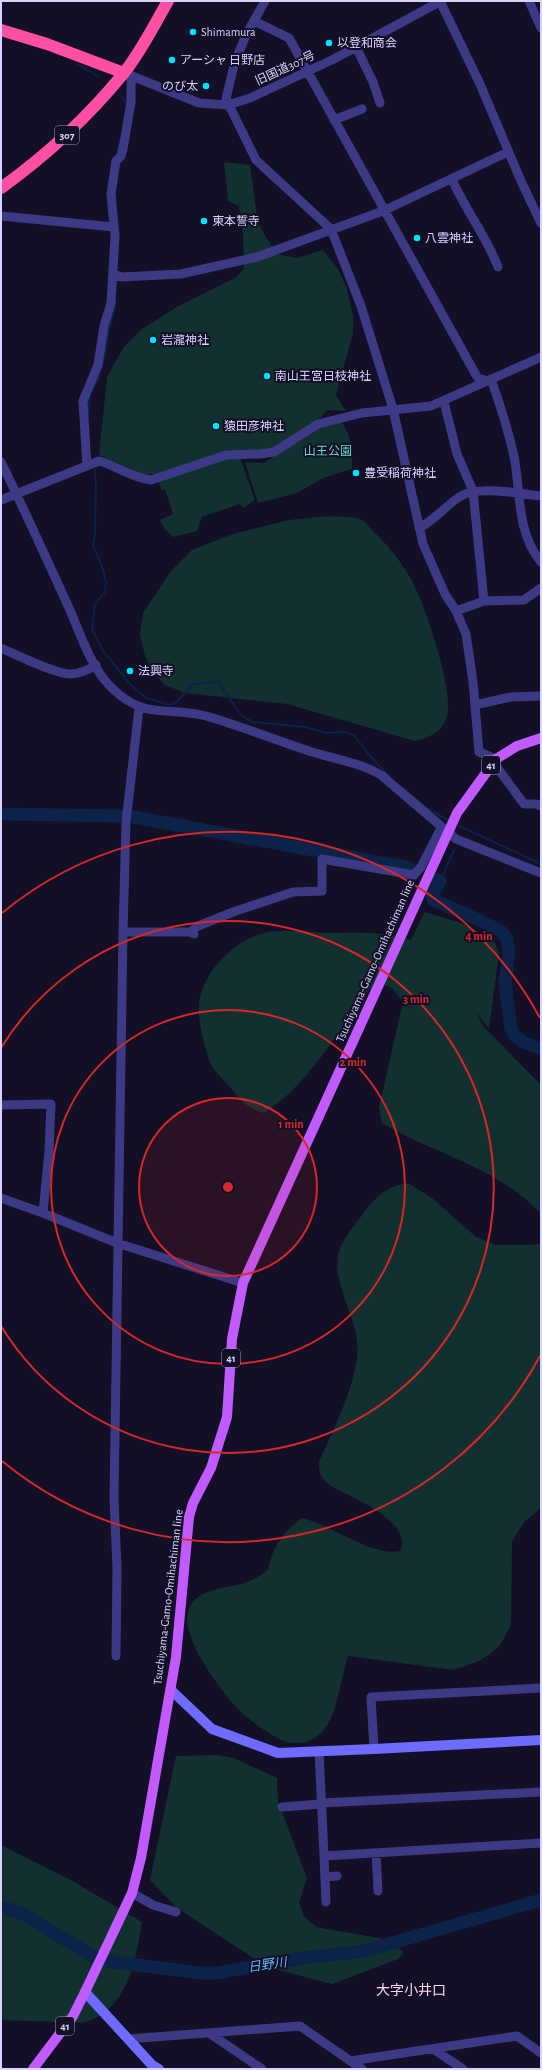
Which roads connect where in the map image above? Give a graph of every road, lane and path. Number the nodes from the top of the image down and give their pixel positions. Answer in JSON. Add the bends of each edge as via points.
{"nodes":[{"id":1,"x":168,"y":1,"type":"edge"},
{"id":2,"x":265,"y":1,"type":"edge"},
{"id":3,"x":441,"y":1,"type":"edge"},
{"id":4,"x":529,"y":1,"type":"edge"},
{"id":5,"x":254,"y":21,"type":"junction"},
{"id":6,"x":541,"y":28,"type":"edge"},
{"id":7,"x":1,"y":30,"type":"edge"},
{"id":8,"x":356,"y":47,"type":"junction"},
{"id":9,"x":308,"y":72,"type":"junction"},
{"id":10,"x":128,"y":75,"type":"junction"},
{"id":11,"x":380,"y":103,"type":"dead end"},
{"id":12,"x":228,"y":105,"type":"junction"},
{"id":13,"x":362,"y":109,"type":"dead end"},
{"id":14,"x":334,"y":120,"type":"junction"},
{"id":15,"x":508,"y":152,"type":"junction"},
{"id":16,"x":452,"y":179,"type":"junction"},
{"id":17,"x":1,"y":188,"type":"edge"},
{"id":18,"x":383,"y":210,"type":"junction"},
{"id":19,"x":1,"y":216,"type":"edge"},
{"id":20,"x":541,"y":223,"type":"edge"},
{"id":21,"x":114,"y":227,"type":"junction"},
{"id":22,"x":331,"y":229,"type":"junction"},
{"id":23,"x":498,"y":267,"type":"dead end"},
{"id":24,"x":113,"y":274,"type":"junction"},
{"id":25,"x":541,"y":357,"type":"edge"},
{"id":26,"x":490,"y":380,"type":"junction"},
{"id":27,"x":444,"y":402,"type":"junction"},
{"id":28,"x":393,"y":409,"type":"junction"},
{"id":29,"x":1,"y":462,"type":"edge"},
{"id":30,"x":91,"y":464,"type":"junction"},
{"id":31,"x":473,"y":491,"type":"junction"},
{"id":32,"x":17,"y":494,"type":"junction"},
{"id":33,"x":519,"y":494,"type":"junction"},
{"id":34,"x":541,"y":496,"type":"edge"},
{"id":35,"x":1,"y":500,"type":"edge"},
{"id":36,"x":420,"y":528,"type":"junction"},
{"id":37,"x":541,"y":562,"type":"edge"},
{"id":38,"x":541,"y":588,"type":"edge"},
{"id":39,"x":484,"y":601,"type":"junction"},
{"id":40,"x":456,"y":611,"type":"junction"},
{"id":41,"x":1,"y":648,"type":"edge"},
{"id":42,"x":96,"y":665,"type":"junction"},
{"id":43,"x":541,"y":696,"type":"edge"},
{"id":44,"x":475,"y":705,"type":"junction"},
{"id":45,"x":140,"y":708,"type":"junction"},
{"id":46,"x":541,"y":738,"type":"edge"},
{"id":47,"x":494,"y":761,"type":"junction"},
{"id":48,"x":541,"y":806,"type":"edge"},
{"id":49,"x":446,"y":830,"type":"junction"},
{"id":50,"x":541,"y":873,"type":"edge"},
{"id":51,"x":122,"y":932,"type":"junction"},
{"id":52,"x":1,"y":1106,"type":"edge"},
{"id":53,"x":1,"y":1198,"type":"edge"},
{"id":54,"x":43,"y":1213,"type":"junction"},
{"id":55,"x":117,"y":1243,"type":"junction"},
{"id":56,"x":243,"y":1283,"type":"junction"},
{"id":57,"x":116,"y":1656,"type":"dead end"},
{"id":58,"x":541,"y":1688,"type":"edge"},
{"id":59,"x":171,"y":1690,"type":"junction"},
{"id":60,"x":541,"y":1740,"type":"edge"},
{"id":61,"x":374,"y":1749,"type":"junction"},
{"id":62,"x":319,"y":1751,"type":"junction"},
{"id":63,"x":541,"y":1792,"type":"edge"},
{"id":64,"x":322,"y":1804,"type":"junction"},
{"id":65,"x":282,"y":1807,"type":"dead end"},
{"id":66,"x":541,"y":1844,"type":"edge"},
{"id":67,"x":376,"y":1853,"type":"junction"},
{"id":68,"x":324,"y":1856,"type":"junction"},
{"id":69,"x":337,"y":1876,"type":"dead end"},
{"id":70,"x":325,"y":1877,"type":"junction"},
{"id":71,"x":378,"y":1891,"type":"dead end"},
{"id":72,"x":132,"y":1893,"type":"junction"},
{"id":73,"x":326,"y":1902,"type":"dead end"},
{"id":74,"x":176,"y":1912,"type":"dead end"},
{"id":75,"x":85,"y":1992,"type":"junction"},
{"id":76,"x":209,"y":2032,"type":"junction"},
{"id":77,"x":128,"y":2039,"type":"junction"},
{"id":78,"x":433,"y":2049,"type":"junction"},
{"id":79,"x":541,"y":2053,"type":"edge"},
{"id":80,"x":350,"y":2061,"type":"junction"},
{"id":81,"x":33,"y":2069,"type":"edge"},
{"id":82,"x":159,"y":2069,"type":"edge"},
{"id":83,"x":262,"y":2069,"type":"edge"},
{"id":84,"x":362,"y":2069,"type":"edge"},
{"id":85,"x":463,"y":2069,"type":"edge"}],
"edges":[{"from":1,"to":10,"type":"highway","number":"307"},
{"from":2,"to":5,"type":"street"},
{"from":3,"to":8,"type":"street","name":"旧国道307号"},
{"from":3,"to":15,"type":"street"},
{"from":4,"to":6,"type":"street"},
{"from":5,"to":9,"type":"street","via":[[289,38]]},
{"from":5,"to":12,"type":"street","via":[[235,61],[228,86]]},
{"from":7,"to":10,"type":"highway","via":[[47,44]]},
{"from":8,"to":9,"type":"street","name":"旧国道307号"},
{"from":8,"to":11,"type":"street"},
{"from":9,"to":12,"type":"street","name":"旧国道307号"},
{"from":9,"to":14,"type":"street"},
{"from":10,"to":12,"type":"street","name":"旧国道307号","via":[[199,103]]},
{"from":10,"to":17,"type":"highway","number":"307","via":[[56,146]]},
{"from":10,"to":21,"type":"street","via":[[131,102],[111,194]]},
{"from":12,"to":22,"type":"street","via":[[256,160]]},
{"from":13,"to":14,"type":"street"},
{"from":14,"to":18,"type":"street"},
{"from":15,"to":16,"type":"street"},
{"from":15,"to":20,"type":"street"},
{"from":16,"to":18,"type":"street"},
{"from":16,"to":23,"type":"street","via":[[469,215],[484,234]]},
{"from":18,"to":22,"type":"street"},
{"from":18,"to":26,"type":"street","via":[[476,375],[478,378]]},
{"from":19,"to":21,"type":"street"},
{"from":21,"to":24,"type":"street"},
{"from":22,"to":24,"type":"street","via":[[257,257],[208,269],[181,274],[134,277]]},
{"from":22,"to":28,"type":"street","via":[[361,306]]},
{"from":24,"to":30,"type":"street","via":[[111,303],[104,326],[100,356],[95,375],[83,401]]},
{"from":25,"to":26,"type":"street"},
{"from":26,"to":27,"type":"street"},
{"from":26,"to":33,"type":"street","via":[[510,442]]},
{"from":27,"to":28,"type":"street","via":[[431,406]]},
{"from":27,"to":31,"type":"street","via":[[458,454]]},
{"from":28,"to":30,"type":"street","via":[[362,413],[318,424],[274,452],[226,455],[151,480],[141,479],[109,464]]},
{"from":28,"to":36,"type":"street"},
{"from":29,"to":32,"type":"street"},
{"from":30,"to":32,"type":"street"},
{"from":31,"to":33,"type":"street"},
{"from":31,"to":36,"type":"street","via":[[460,497]]},
{"from":31,"to":39,"type":"street"},
{"from":32,"to":35,"type":"street"},
{"from":32,"to":42,"type":"street","via":[[88,653]]},
{"from":33,"to":34,"type":"street"},
{"from":33,"to":37,"type":"street","via":[[525,534]]},
{"from":36,"to":40,"type":"street","via":[[423,544],[444,594]]},
{"from":38,"to":39,"type":"street","via":[[524,600]]},
{"from":39,"to":40,"type":"street"},
{"from":40,"to":44,"type":"street","via":[[466,634]]},
{"from":41,"to":42,"type":"street","via":[[68,674],[84,672]]},
{"from":42,"to":45,"type":"street","via":[[112,689]]},
{"from":43,"to":44,"type":"street","via":[[511,697]]},
{"from":44,"to":47,"type":"street","via":[[479,752]]},
{"from":45,"to":49,"type":"street","via":[[165,713],[181,711],[206,717],[310,752],[368,767]]},
{"from":45,"to":51,"type":"street","via":[[126,822]]},
{"from":46,"to":47,"type":"main road","name":"Tsuchiyama-Gamo-Omihachiman line","number":"41","via":[[517,746]]},
{"from":47,"to":48,"type":"street","via":[[524,804]]},
{"from":47,"to":49,"type":"main road","name":"Tsuchiyama-Gamo-Omihachiman line","number":"41"},
{"from":49,"to":50,"type":"street","via":[[456,839]]},
{"from":49,"to":51,"type":"street","via":[[414,875],[322,859],[322,891],[293,892],[198,926],[192,933]]},
{"from":49,"to":56,"type":"main road","name":"Tsuchiyama-Gamo-Omihachiman line","number":"41"},
{"from":51,"to":55,"type":"street"},
{"from":52,"to":54,"type":"street","via":[[51,1104]]},
{"from":53,"to":54,"type":"street"},
{"from":54,"to":55,"type":"street"},
{"from":55,"to":56,"type":"street"},
{"from":55,"to":57,"type":"street","via":[[114,1498],[117,1568]]},
{"from":56,"to":59,"type":"main road","name":"Tsuchiyama-Gamo-Omihachiman line","number":"41","via":[[232,1339],[227,1417],[211,1468],[193,1503],[189,1517]]},
{"from":58,"to":61,"type":"street","via":[[371,1697]]},
{"from":59,"to":62,"type":"street","via":[[212,1729],[272,1751]]},
{"from":59,"to":72,"type":"main road","name":"Tsuchiyama-Gamo-Omihachiman line","number":"41"},
{"from":60,"to":61,"type":"street"},
{"from":61,"to":62,"type":"street"},
{"from":62,"to":64,"type":"street"},
{"from":63,"to":64,"type":"street"},
{"from":64,"to":65,"type":"street"},
{"from":64,"to":68,"type":"street"},
{"from":66,"to":67,"type":"street"},
{"from":67,"to":68,"type":"street"},
{"from":67,"to":71,"type":"street"},
{"from":68,"to":70,"type":"street"},
{"from":69,"to":70,"type":"street"},
{"from":70,"to":73,"type":"street"},
{"from":72,"to":74,"type":"street","via":[[153,1905]]},
{"from":72,"to":75,"type":"main road","name":"Tsuchiyama-Gamo-Omihachiman line","number":"41"},
{"from":75,"to":77,"type":"street"},
{"from":75,"to":81,"type":"main road","name":"Tsuchiyama-Gamo-Omihachiman line","number":"41","via":[[72,2016]]},
{"from":76,"to":77,"type":"street"},
{"from":76,"to":80,"type":"street","via":[[300,2026]]},
{"from":76,"to":83,"type":"street"},
{"from":77,"to":82,"type":"street"},
{"from":78,"to":79,"type":"street","via":[[516,2036]]},
{"from":78,"to":80,"type":"street"},
{"from":78,"to":85,"type":"street"},
{"from":80,"to":84,"type":"street"}]}
